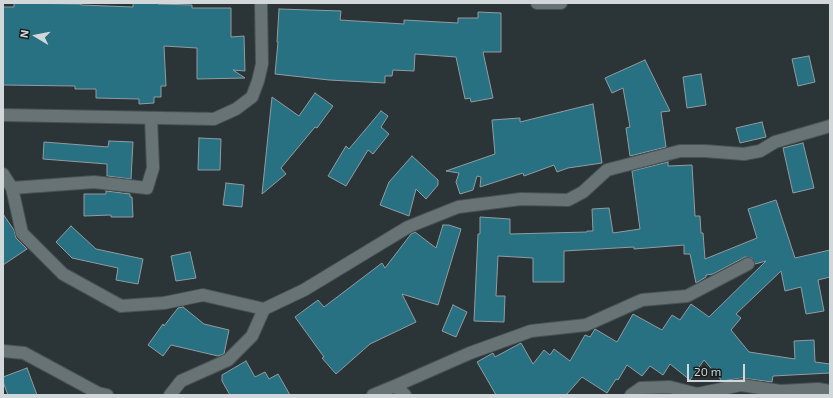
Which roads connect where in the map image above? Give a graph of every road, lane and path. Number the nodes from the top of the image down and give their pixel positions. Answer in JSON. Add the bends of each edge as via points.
{"nodes":[{"id":1,"x":261,"y":3,"type":"edge"},
{"id":2,"x":537,"y":3,"type":"edge"},
{"id":3,"x":561,"y":3,"type":"edge"},
{"id":4,"x":3,"y":116,"type":"edge"},
{"id":5,"x":151,"y":118,"type":"junction"},
{"id":6,"x":830,"y":126,"type":"edge"},
{"id":7,"x":3,"y":174,"type":"edge"},
{"id":8,"x":12,"y":188,"type":"junction"},
{"id":9,"x":748,"y":264,"type":"dead end"},
{"id":10,"x":264,"y":309,"type":"junction"},
{"id":11,"x":3,"y":351,"type":"edge"},
{"id":12,"x":395,"y":386,"type":"junction"},
{"id":13,"x":830,"y":391,"type":"edge"},
{"id":14,"x":107,"y":395,"type":"edge"},
{"id":15,"x":170,"y":395,"type":"edge"},
{"id":16,"x":373,"y":395,"type":"edge"},
{"id":17,"x":405,"y":395,"type":"edge"},
{"id":18,"x":630,"y":395,"type":"edge"}],
"edges":[{"from":1,"to":5,"type":"street","via":[[262,64],[252,97],[236,109],[214,119]]},
{"from":2,"to":3,"type":"street"},
{"from":4,"to":5,"type":"street"},
{"from":5,"to":8,"type":"street","via":[[153,168],[147,188],[94,182]]},
{"from":6,"to":10,"type":"street","via":[[775,142],[760,151],[744,154],[705,150],[680,151],[607,170],[583,192],[568,200],[521,199],[458,207],[408,227],[304,290]]},
{"from":7,"to":8,"type":"street"},
{"from":8,"to":10,"type":"street","via":[[22,233],[63,274],[121,306],[164,303],[203,295]]},
{"from":9,"to":12,"type":"street","via":[[687,296],[642,300],[586,326],[531,331],[470,353]]},
{"from":10,"to":15,"type":"street","via":[[252,336],[228,360],[181,381]]},
{"from":11,"to":14,"type":"street","via":[[24,353],[98,393]]},
{"from":12,"to":16,"type":"street"},
{"from":12,"to":17,"type":"street"},
{"from":13,"to":18,"type":"street","via":[[780,391],[741,385],[697,394],[670,388],[641,388]]}]}
